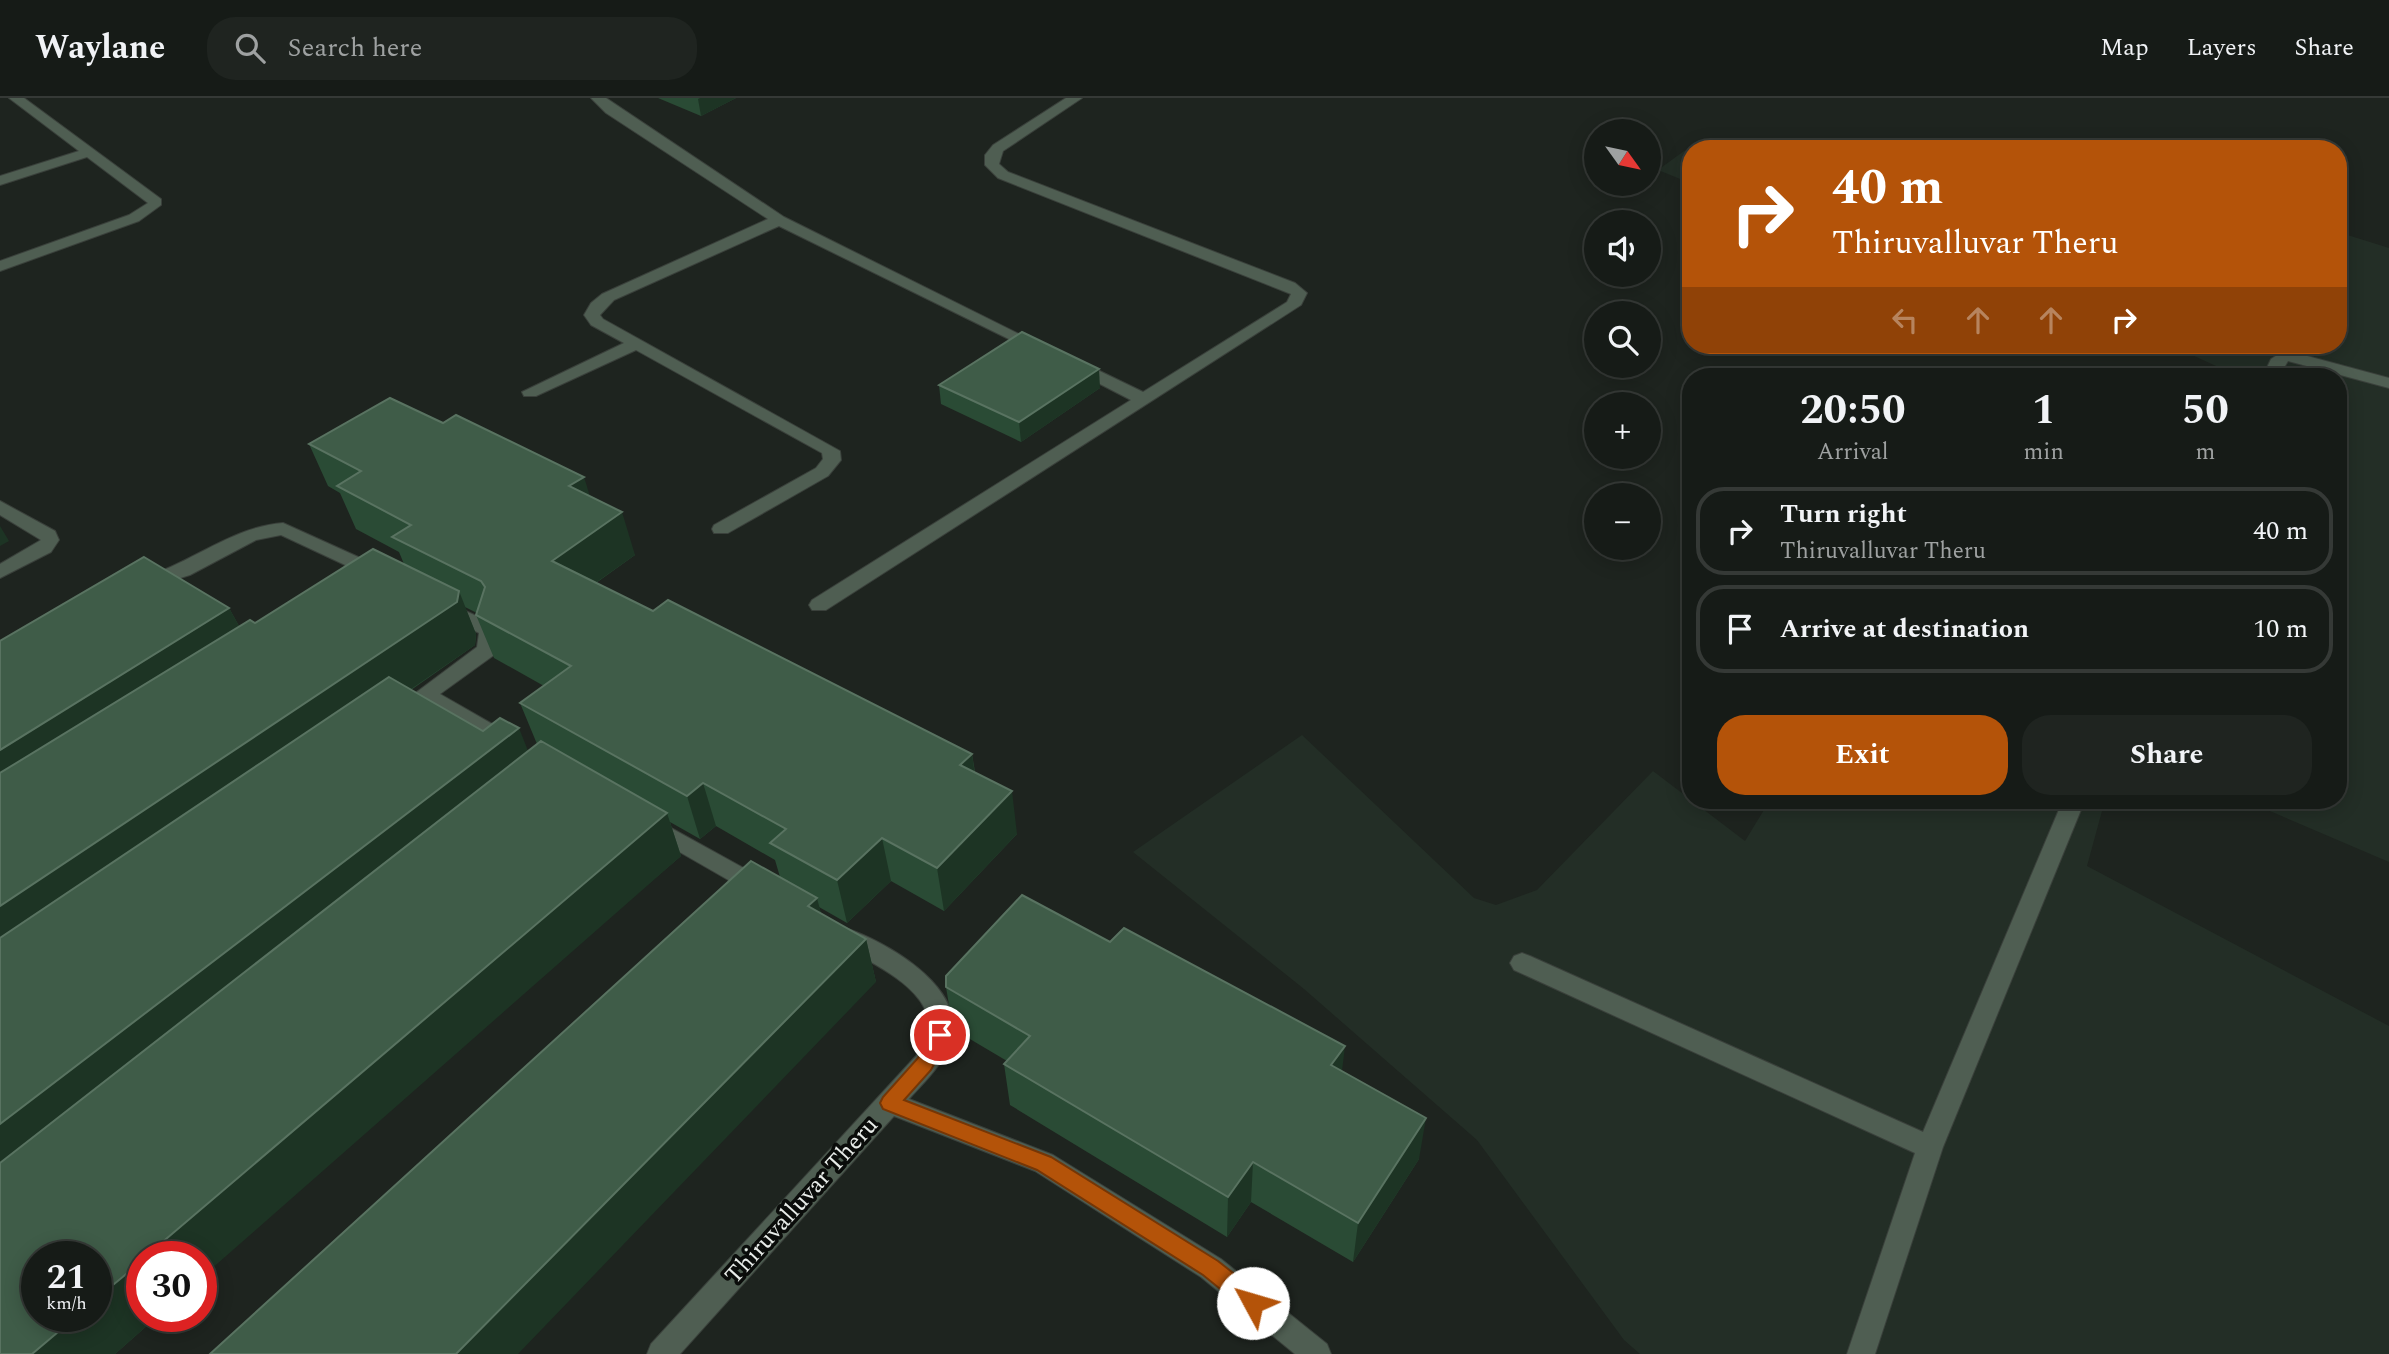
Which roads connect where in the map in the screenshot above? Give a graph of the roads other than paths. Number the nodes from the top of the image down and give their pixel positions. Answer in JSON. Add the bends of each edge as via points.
{"nodes":[{"id":1,"x":16,"y":98,"type":"edge"},
{"id":2,"x":598,"y":98,"type":"edge"},
{"id":3,"x":1075,"y":98,"type":"edge"},
{"id":4,"x":90,"y":152,"type":"junction"},
{"id":5,"x":0,"y":181,"type":"edge"},
{"id":6,"x":779,"y":220,"type":"junction"},
{"id":7,"x":0,"y":266,"type":"edge"},
{"id":8,"x":635,"y":344,"type":"junction"},
{"id":9,"x":2275,"y":368,"type":"edge"},
{"id":10,"x":2334,"y":368,"type":"edge"},
{"id":11,"x":2347,"y":372,"type":"edge"},
{"id":12,"x":2389,"y":383,"type":"edge"},
{"id":13,"x":530,"y":392,"type":"dead end"},
{"id":14,"x":1145,"y":400,"type":"junction"},
{"id":15,"x":0,"y":507,"type":"edge"},
{"id":16,"x":721,"y":529,"type":"dead end"},
{"id":17,"x":0,"y":572,"type":"edge"},
{"id":18,"x":129,"y":585,"type":"edge"},
{"id":19,"x":364,"y":593,"type":"edge"},
{"id":20,"x":432,"y":601,"type":"edge"},
{"id":21,"x":819,"y":605,"type":"dead end"},
{"id":22,"x":425,"y":695,"type":"junction"},
{"id":23,"x":379,"y":726,"type":"edge"},
{"id":24,"x":533,"y":757,"type":"edge"},
{"id":25,"x":2070,"y":809,"type":"edge"},
{"id":26,"x":629,"y":812,"type":"edge"},
{"id":27,"x":774,"y":896,"type":"edge"},
{"id":28,"x":822,"y":924,"type":"edge"},
{"id":29,"x":1522,"y":963,"type":"dead end"},
{"id":30,"x":890,"y":1103,"type":"junction"},
{"id":31,"x":1930,"y":1147,"type":"junction"},
{"id":32,"x":661,"y":1354,"type":"edge"},
{"id":33,"x":1317,"y":1354,"type":"edge"},
{"id":34,"x":1861,"y":1354,"type":"edge"}],
"edges":[{"from":1,"to":4,"type":"street"},
{"from":2,"to":6,"type":"street"},
{"from":3,"to":14,"type":"street","via":[[998,148],[992,165],[1003,175],[1299,293],[1293,305]]},
{"from":4,"to":5,"type":"street"},
{"from":4,"to":7,"type":"street","via":[[156,201],[134,218]]},
{"from":6,"to":8,"type":"street","via":[[597,306],[592,315],[597,322]]},
{"from":6,"to":14,"type":"street"},
{"from":8,"to":13,"type":"street"},
{"from":8,"to":16,"type":"street","via":[[831,451],[832,460],[822,472]]},
{"from":9,"to":10,"type":"street","via":[[2286,355]]},
{"from":11,"to":12,"type":"street"},
{"from":14,"to":21,"type":"street"},
{"from":15,"to":17,"type":"street","via":[[50,540],[44,548]]},
{"from":18,"to":19,"type":"street","via":[[181,574],[267,528],[283,529],[393,580]]},
{"from":20,"to":22,"type":"street","via":[[489,630],[487,650]]},
{"from":22,"to":23,"type":"street"},
{"from":22,"to":24,"type":"street"},
{"from":25,"to":31,"type":"street"},
{"from":26,"to":27,"type":"street"},
{"from":28,"to":30,"type":"street","name":"Thiruvalluvar Theru","via":[[907,972],[940,1010],[940,1035],[925,1064]]},
{"from":29,"to":31,"type":"street"},
{"from":30,"to":32,"type":"street","name":"Thiruvalluvar Theru"},
{"from":30,"to":33,"type":"street","via":[[1044,1164],[1211,1268]]},
{"from":31,"to":34,"type":"street"}]}
